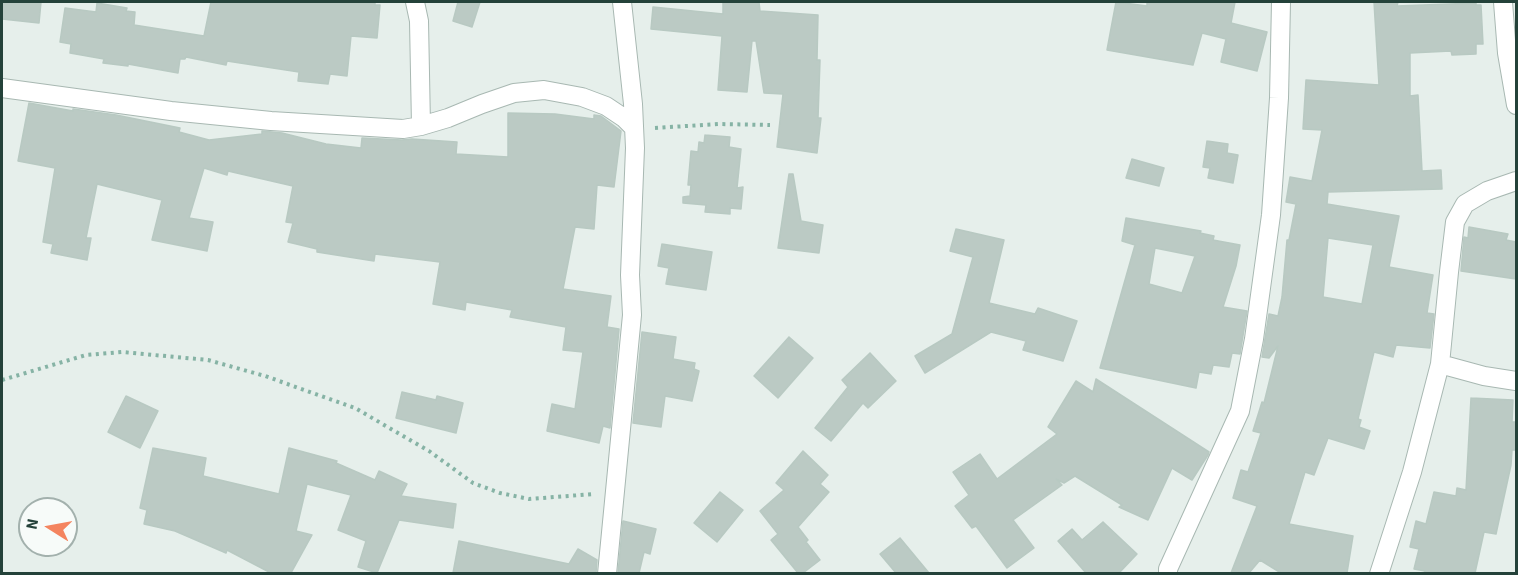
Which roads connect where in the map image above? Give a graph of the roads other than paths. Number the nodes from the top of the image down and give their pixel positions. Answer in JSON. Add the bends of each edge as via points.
{"nodes":[{"id":1,"x":415,"y":2,"type":"edge"},
{"id":2,"x":622,"y":2,"type":"edge"},
{"id":3,"x":1281,"y":2,"type":"edge"},
{"id":4,"x":1503,"y":2,"type":"edge"},
{"id":5,"x":2,"y":88,"type":"edge"},
{"id":6,"x":1516,"y":105,"type":"edge"},
{"id":7,"x":421,"y":126,"type":"junction"},
{"id":8,"x":634,"y":128,"type":"junction"},
{"id":9,"x":1516,"y":181,"type":"edge"},
{"id":10,"x":1440,"y":364,"type":"junction"},
{"id":11,"x":1516,"y":381,"type":"edge"},
{"id":12,"x":607,"y":573,"type":"edge"},
{"id":13,"x":1167,"y":573,"type":"edge"},
{"id":14,"x":1379,"y":573,"type":"edge"}],
"edges":[{"from":1,"to":7,"type":"street","via":[[419,21]]},
{"from":2,"to":8,"type":"street"},
{"from":3,"to":13,"type":"street","via":[[1271,215],[1240,411]]},
{"from":4,"to":6,"type":"street"},
{"from":5,"to":7,"type":"street","via":[[272,121],[403,129]]},
{"from":7,"to":8,"type":"street","via":[[514,93],[544,90],[606,106]]},
{"from":8,"to":12,"type":"street","via":[[632,315]]},
{"from":9,"to":10,"type":"street","via":[[1486,191],[1465,204],[1455,222]]},
{"from":10,"to":11,"type":"street"},
{"from":10,"to":14,"type":"street","via":[[1412,472]]}]}
